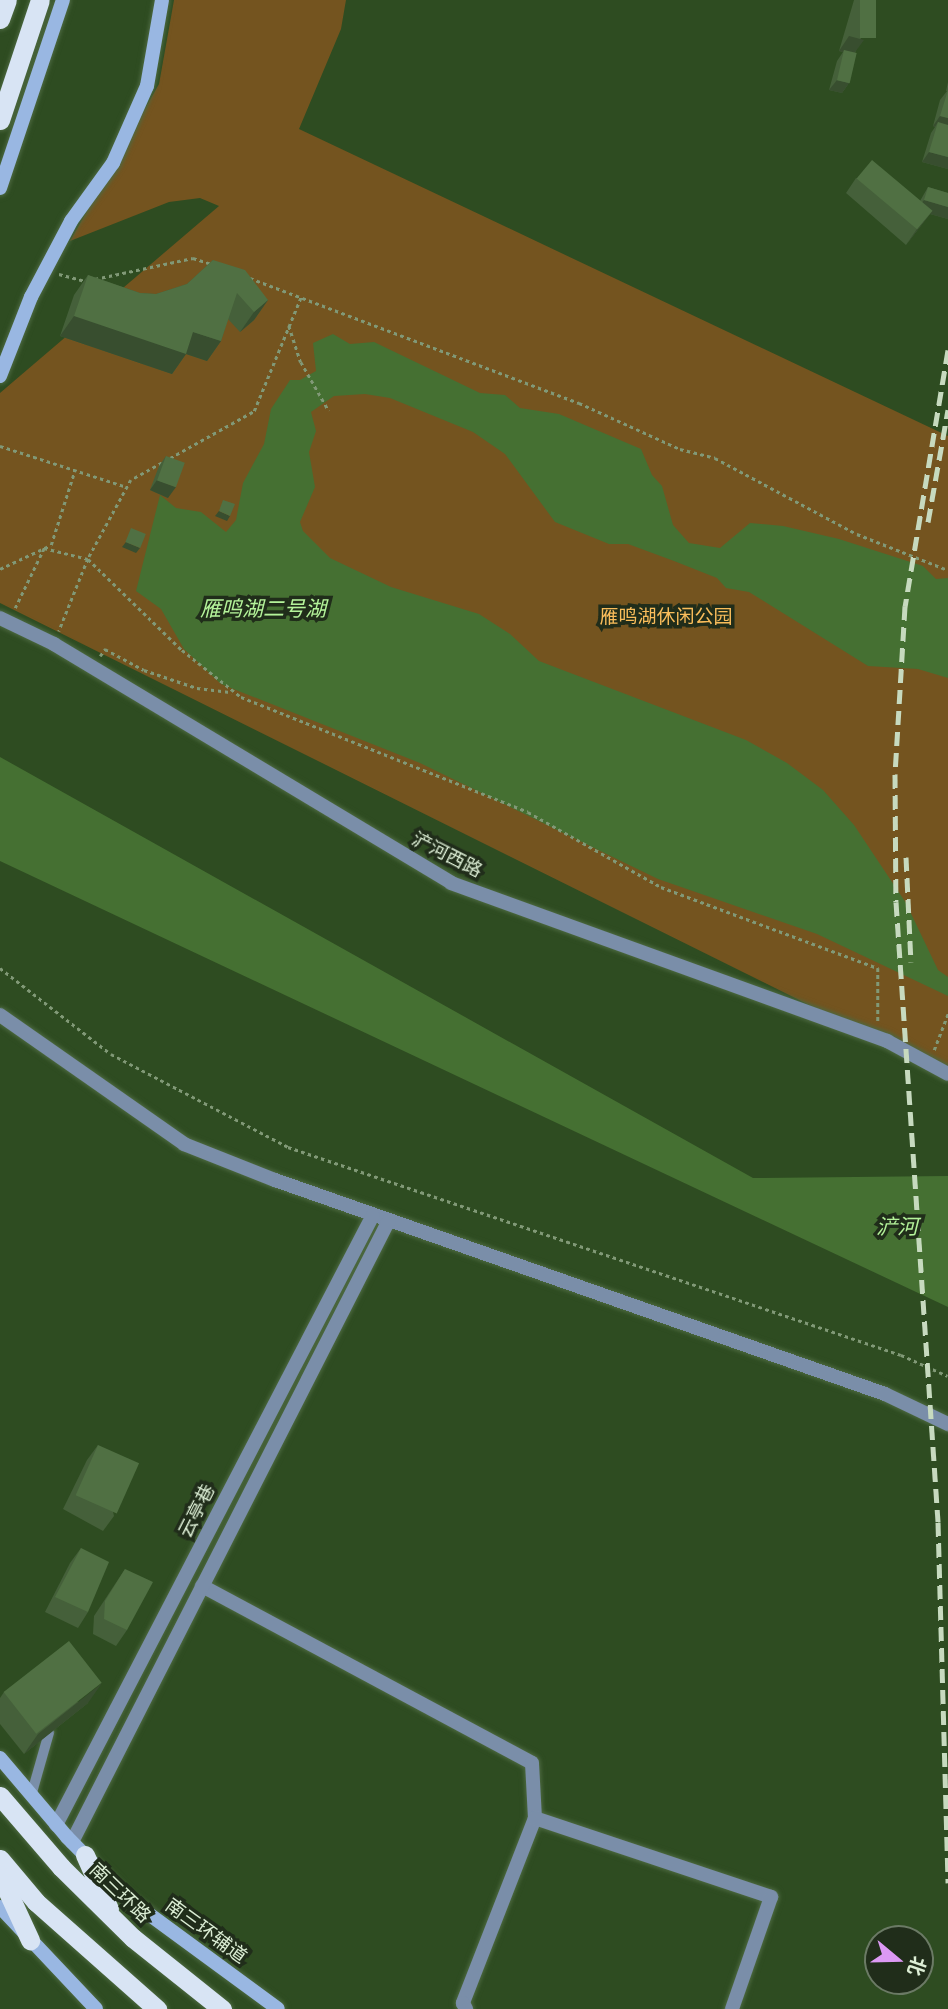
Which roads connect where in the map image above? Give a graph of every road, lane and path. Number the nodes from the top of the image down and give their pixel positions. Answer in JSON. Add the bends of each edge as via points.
{"nodes":[{"id":1,"x":7,"y":0,"type":"edge"},
{"id":2,"x":162,"y":0,"type":"edge"},
{"id":3,"x":39,"y":5,"type":"edge"},
{"id":4,"x":60,"y":7,"type":"edge"},
{"id":5,"x":0,"y":19,"type":"edge"},
{"id":6,"x":0,"y":120,"type":"edge"},
{"id":7,"x":0,"y":188,"type":"edge"},
{"id":8,"x":219,"y":267,"type":"edge"},
{"id":9,"x":46,"y":268,"type":"junction"},
{"id":10,"x":244,"y":275,"type":"edge"},
{"id":11,"x":301,"y":296,"type":"junction"},
{"id":12,"x":289,"y":326,"type":"junction"},
{"id":13,"x":0,"y":376,"type":"edge"},
{"id":14,"x":329,"y":411,"type":"dead end"},
{"id":15,"x":0,"y":446,"type":"edge"},
{"id":16,"x":75,"y":470,"type":"junction"},
{"id":17,"x":127,"y":487,"type":"junction"},
{"id":18,"x":44,"y":548,"type":"junction"},
{"id":19,"x":88,"y":559,"type":"junction"},
{"id":20,"x":0,"y":569,"type":"edge"},
{"id":21,"x":948,"y":570,"type":"edge"},
{"id":22,"x":4,"y":620,"type":"edge"},
{"id":23,"x":54,"y":644,"type":"junction"},
{"id":24,"x":90,"y":669,"type":"junction"},
{"id":25,"x":236,"y":693,"type":"junction"},
{"id":26,"x":0,"y":968,"type":"edge"},
{"id":27,"x":948,"y":1014,"type":"edge"},
{"id":28,"x":0,"y":1015,"type":"edge"},
{"id":29,"x":878,"y":1038,"type":"junction"},
{"id":30,"x":928,"y":1063,"type":"junction"},
{"id":31,"x":948,"y":1074,"type":"edge"},
{"id":32,"x":373,"y":1215,"type":"junction"},
{"id":33,"x":389,"y":1220,"type":"junction"},
{"id":34,"x":948,"y":1376,"type":"edge"},
{"id":35,"x":948,"y":1424,"type":"edge"},
{"id":36,"x":202,"y":1586,"type":"junction"},
{"id":37,"x":50,"y":1733,"type":"edge"},
{"id":38,"x":0,"y":1758,"type":"edge"},
{"id":39,"x":0,"y":1796,"type":"edge"},
{"id":40,"x":31,"y":1797,"type":"junction"},
{"id":41,"x":535,"y":1818,"type":"junction"},
{"id":42,"x":56,"y":1825,"type":"junction"},
{"id":43,"x":78,"y":1849,"type":"junction"},
{"id":44,"x":0,"y":1859,"type":"edge"},
{"id":45,"x":0,"y":1875,"type":"edge"},
{"id":46,"x":0,"y":1907,"type":"edge"},
{"id":47,"x":114,"y":1919,"type":"junction"},
{"id":48,"x":30,"y":1940,"type":"junction"},
{"id":49,"x":96,"y":2009,"type":"edge"},
{"id":50,"x":157,"y":2009,"type":"edge"},
{"id":51,"x":222,"y":2009,"type":"edge"},
{"id":52,"x":278,"y":2009,"type":"edge"},
{"id":53,"x":466,"y":2009,"type":"edge"},
{"id":54,"x":732,"y":2009,"type":"edge"}],
"edges":[{"from":1,"to":5,"type":"highway"},
{"from":2,"to":9,"type":"main road","via":[[141,99],[113,163],[71,222]]},
{"from":3,"to":6,"type":"highway"},
{"from":4,"to":7,"type":"main road"},
{"from":8,"to":9,"type":"path","via":[[193,258],[79,283]]},
{"from":9,"to":13,"type":"main road"},
{"from":10,"to":11,"type":"path"},
{"from":11,"to":12,"type":"path"},
{"from":11,"to":21,"type":"path","via":[[579,403],[680,449],[715,458],[857,534]]},
{"from":12,"to":14,"type":"path","via":[[301,362]]},
{"from":12,"to":17,"type":"path","via":[[254,411],[131,480]]},
{"from":15,"to":16,"type":"path"},
{"from":16,"to":17,"type":"path"},
{"from":16,"to":18,"type":"path","via":[[51,545]]},
{"from":17,"to":19,"type":"path"},
{"from":18,"to":19,"type":"path"},
{"from":18,"to":20,"type":"path"},
{"from":18,"to":22,"type":"path"},
{"from":19,"to":23,"type":"path"},
{"from":19,"to":25,"type":"path","via":[[182,650]]},
{"from":22,"to":23,"type":"street","name":"浐河西路"},
{"from":23,"to":24,"type":"street","name":"浐河西路"},
{"from":24,"to":25,"type":"path","via":[[105,649],[144,670],[197,688]]},
{"from":24,"to":29,"type":"street","name":"浐河西路","via":[[451,883]]},
{"from":25,"to":29,"type":"path","via":[[327,734],[528,812],[661,887],[878,968]]},
{"from":26,"to":34,"type":"path","via":[[111,1054],[288,1147],[901,1355]]},
{"from":27,"to":30,"type":"path"},
{"from":28,"to":32,"type":"street","via":[[184,1144]]},
{"from":29,"to":30,"type":"street","name":"浐河西路"},
{"from":30,"to":31,"type":"street","name":"浐河西路"},
{"from":32,"to":33,"type":"street"},
{"from":32,"to":42,"type":"street","name":"云亭巷"},
{"from":33,"to":35,"type":"street","via":[[872,1390]]},
{"from":33,"to":36,"type":"street"},
{"from":36,"to":41,"type":"street","via":[[532,1763]]},
{"from":36,"to":43,"type":"street"},
{"from":37,"to":40,"type":"lane"},
{"from":38,"to":40,"type":"main road","name":"南三环辅道"},
{"from":39,"to":47,"type":"highway","name":"南三环路","via":[[61,1867]]},
{"from":40,"to":42,"type":"main road","name":"南三环辅道"},
{"from":41,"to":53,"type":"street","via":[[463,2003]]},
{"from":41,"to":54,"type":"street","via":[[771,1896]]},
{"from":42,"to":43,"type":"main road","name":"南三环辅道"},
{"from":43,"to":47,"type":"highway"},
{"from":43,"to":52,"type":"main road","name":"南三环辅道","via":[[127,1898]]},
{"from":44,"to":50,"type":"highway","via":[[45,1910]]},
{"from":45,"to":48,"type":"highway"},
{"from":46,"to":48,"type":"main road"},
{"from":47,"to":51,"type":"highway","name":"南三环路"},
{"from":48,"to":49,"type":"main road"}]}
